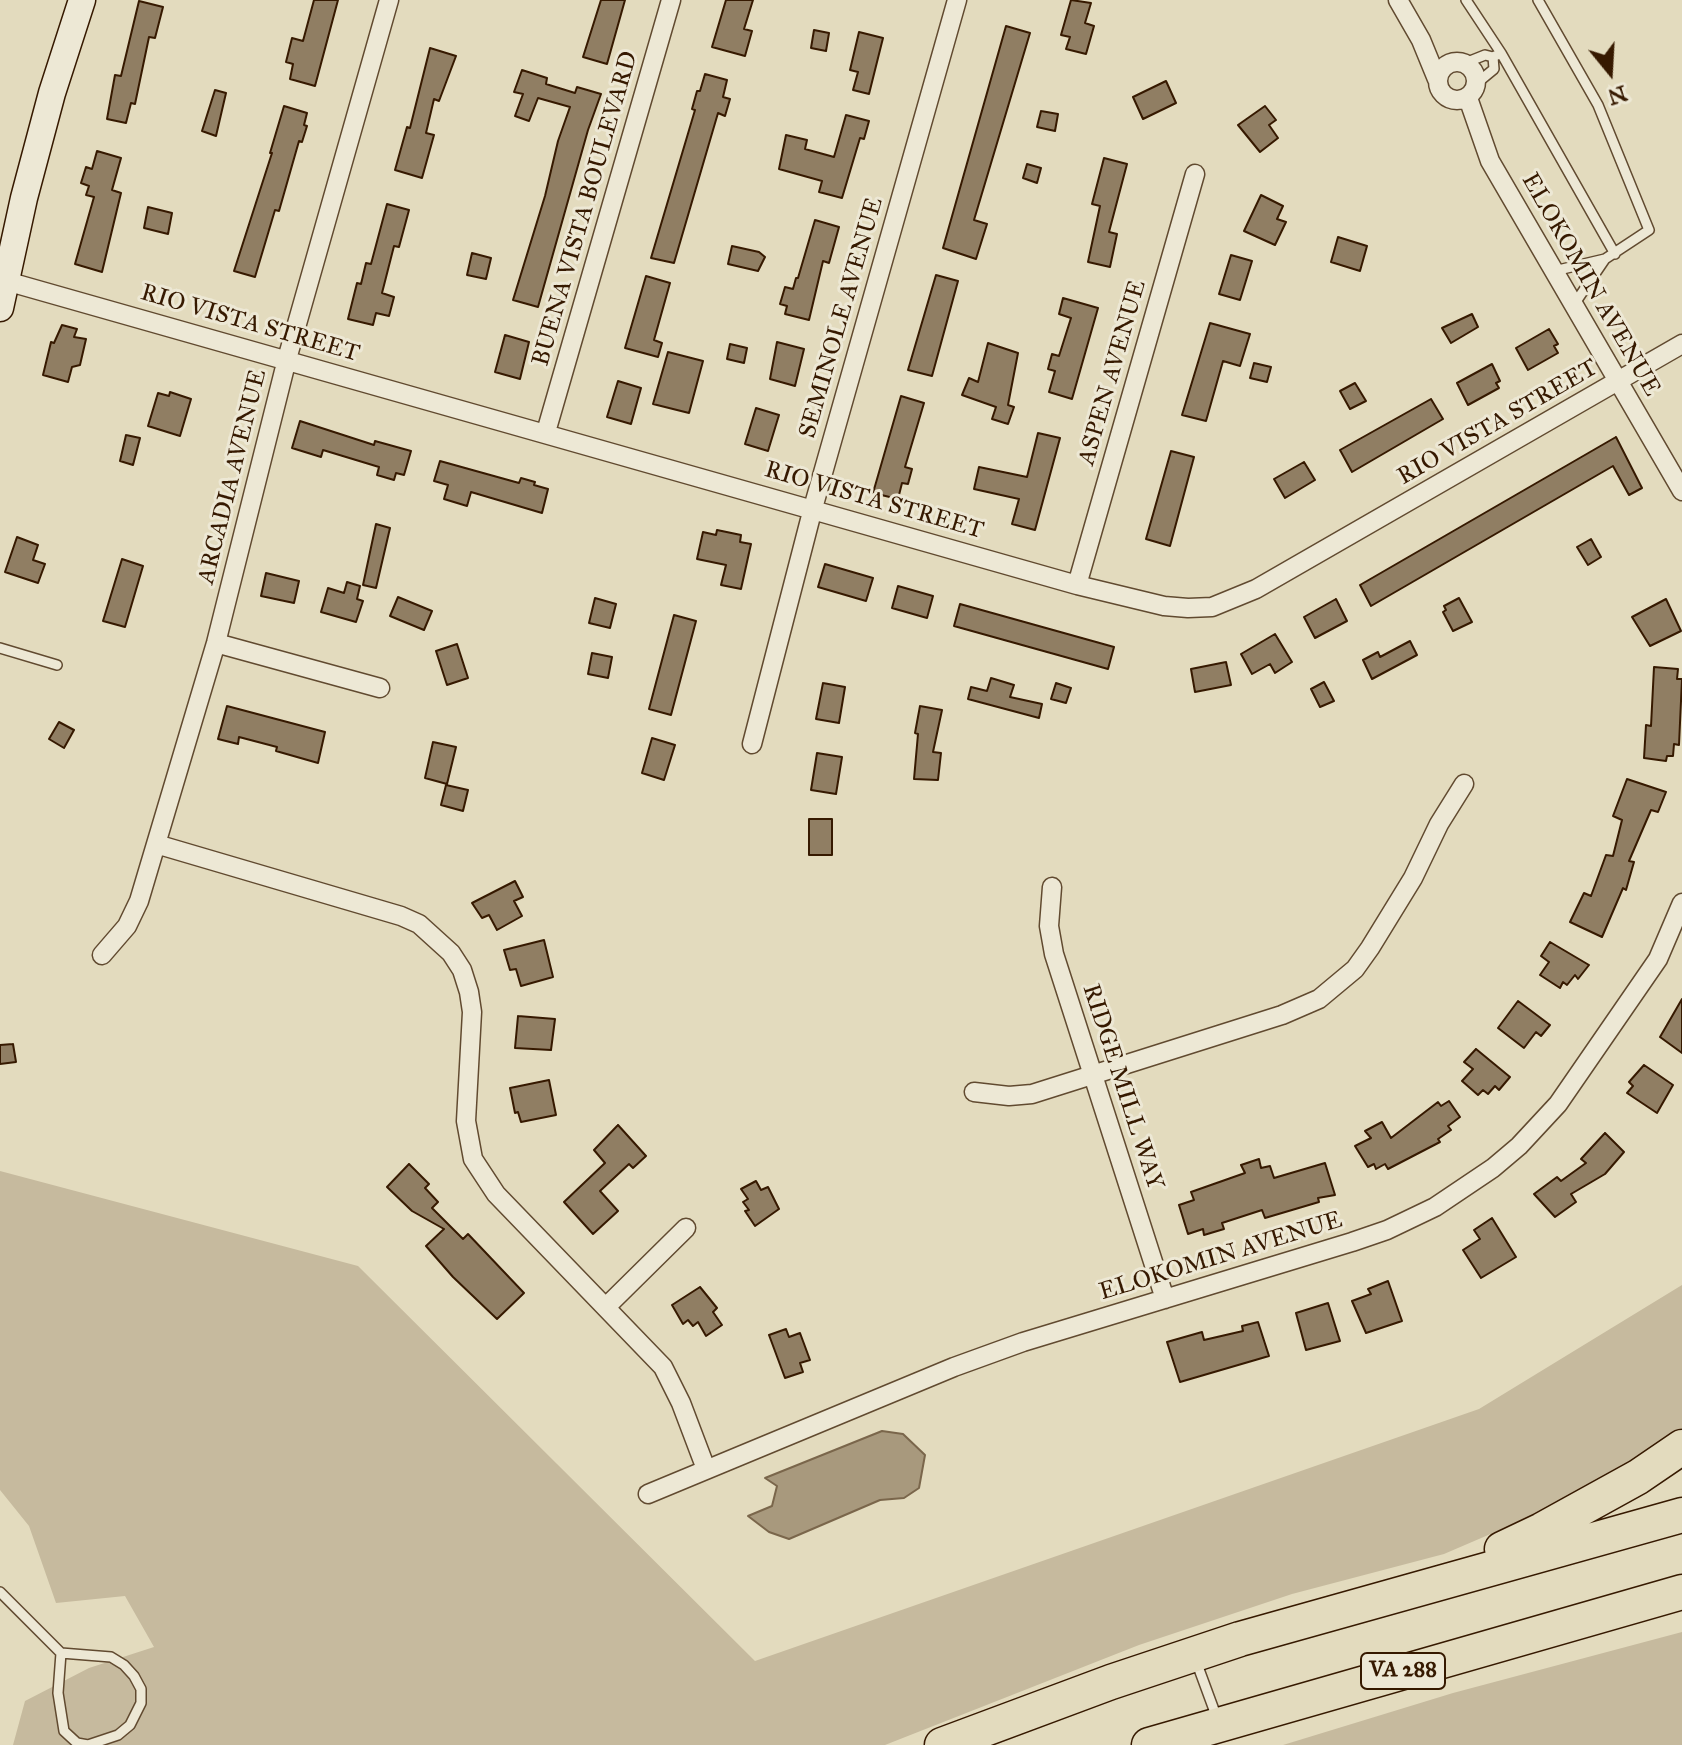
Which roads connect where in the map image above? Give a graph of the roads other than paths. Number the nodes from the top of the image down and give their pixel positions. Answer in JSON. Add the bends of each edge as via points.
{"nodes":[{"id":1,"x":82,"y":0,"type":"edge"},
{"id":2,"x":389,"y":0,"type":"edge"},
{"id":3,"x":671,"y":0,"type":"edge"},
{"id":4,"x":957,"y":0,"type":"edge"},
{"id":5,"x":1398,"y":0,"type":"edge"},
{"id":6,"x":1466,"y":0,"type":"edge"},
{"id":7,"x":1538,"y":0,"type":"edge"},
{"id":8,"x":1421,"y":40,"type":"junction"},
{"id":9,"x":1497,"y":55,"type":"junction"},
{"id":10,"x":1458,"y":63,"type":"junction"},
{"id":11,"x":1437,"y":79,"type":"junction"},
{"id":12,"x":1472,"y":90,"type":"junction"},
{"id":13,"x":1195,"y":174,"type":"dead end"},
{"id":14,"x":1615,"y":254,"type":"junction"},
{"id":15,"x":1605,"y":259,"type":"junction"},
{"id":16,"x":1554,"y":271,"type":"junction"},
{"id":17,"x":6,"y":281,"type":"junction"},
{"id":18,"x":1573,"y":306,"type":"junction"},
{"id":19,"x":0,"y":308,"type":"edge"},
{"id":20,"x":1682,"y":344,"type":"edge"},
{"id":21,"x":287,"y":359,"type":"junction"},
{"id":22,"x":1617,"y":382,"type":"junction"},
{"id":23,"x":546,"y":432,"type":"junction"},
{"id":24,"x":1682,"y":491,"type":"edge"},
{"id":25,"x":813,"y":508,"type":"junction"},
{"id":26,"x":1077,"y":585,"type":"junction"},
{"id":27,"x":216,"y":643,"type":"junction"},
{"id":28,"x":0,"y":648,"type":"edge"},
{"id":29,"x":57,"y":665,"type":"dead end"},
{"id":30,"x":380,"y":688,"type":"dead end"},
{"id":31,"x":752,"y":744,"type":"dead end"},
{"id":32,"x":1464,"y":784,"type":"dead end"},
{"id":33,"x":156,"y":844,"type":"junction"},
{"id":34,"x":1052,"y":887,"type":"dead end"},
{"id":35,"x":1682,"y":903,"type":"edge"},
{"id":36,"x":102,"y":955,"type":"dead end"},
{"id":37,"x":1093,"y":1077,"type":"junction"},
{"id":38,"x":974,"y":1092,"type":"dead end"},
{"id":39,"x":686,"y":1228,"type":"dead end"},
{"id":40,"x":1165,"y":1299,"type":"junction"},
{"id":41,"x":606,"y":1307,"type":"junction"},
{"id":42,"x":1682,"y":1447,"type":"edge"},
{"id":43,"x":706,"y":1469,"type":"junction"},
{"id":44,"x":648,"y":1494,"type":"dead end"},
{"id":45,"x":1682,"y":1515,"type":"edge"},
{"id":46,"x":1413,"y":1590,"type":"junction"},
{"id":47,"x":0,"y":1592,"type":"edge"},
{"id":48,"x":1674,"y":1597,"type":"edge"},
{"id":49,"x":61,"y":1653,"type":"junction"},
{"id":50,"x":1194,"y":1654,"type":"junction"},
{"id":51,"x":1219,"y":1723,"type":"junction"},
{"id":52,"x":942,"y":1745,"type":"edge"},
{"id":53,"x":1149,"y":1745,"type":"edge"}],
"edges":[{"from":1,"to":17,"type":"street","via":[[52,93]]},
{"from":2,"to":21,"type":"street","name":"ARCADIA AVENUE"},
{"from":3,"to":23,"type":"street","name":"BUENA VISTA BOULEVARD"},
{"from":4,"to":25,"type":"street","name":"SEMINOLE AVENUE"},
{"from":5,"to":8,"type":"street"},
{"from":6,"to":9,"type":"lane"},
{"from":7,"to":14,"type":"lane","via":[[1598,105],[1649,230]]},
{"from":8,"to":10,"type":"street"},
{"from":8,"to":11,"type":"street"},
{"from":9,"to":10,"type":"lane"},
{"from":9,"to":12,"type":"lane","via":[[1494,69]]},
{"from":9,"to":14,"type":"lane"},
{"from":10,"to":11,"type":"street","via":[[1441,70]]},
{"from":10,"to":12,"type":"street","via":[[1474,71]]},
{"from":11,"to":12,"type":"street","via":[[1449,99],[1461,100]]},
{"from":12,"to":16,"type":"street","name":"ELOKOMIN AVENUE","via":[[1490,161]]},
{"from":13,"to":26,"type":"street","name":"ASPEN AVENUE"},
{"from":14,"to":15,"type":"lane"},
{"from":15,"to":16,"type":"lane"},
{"from":15,"to":18,"type":"lane"},
{"from":16,"to":18,"type":"street","name":"ELOKOMIN AVENUE"},
{"from":17,"to":19,"type":"street"},
{"from":17,"to":21,"type":"street","name":"RIO VISTA STREET"},
{"from":18,"to":22,"type":"street","name":"ELOKOMIN AVENUE"},
{"from":20,"to":22,"type":"street","name":"RIO VISTA STREET"},
{"from":21,"to":23,"type":"street","name":"RIO VISTA STREET"},
{"from":21,"to":27,"type":"street","name":"ARCADIA AVENUE"},
{"from":22,"to":24,"type":"street","name":"ELOKOMIN AVENUE"},
{"from":22,"to":26,"type":"street","name":"RIO VISTA STREET","via":[[1234,599],[1212,607],[1164,606]]},
{"from":23,"to":25,"type":"street","name":"RIO VISTA STREET"},
{"from":25,"to":26,"type":"street","name":"RIO VISTA STREET"},
{"from":25,"to":31,"type":"street","name":"SEMINOLE AVENUE"},
{"from":27,"to":30,"type":"street"},
{"from":27,"to":33,"type":"street","name":"ARCADIA AVENUE"},
{"from":28,"to":29,"type":"lane"},
{"from":32,"to":37,"type":"street","via":[[1370,948],[1335,988],[1299,1009]]},
{"from":33,"to":36,"type":"street","name":"ARCADIA AVENUE","via":[[135,913]]},
{"from":33,"to":41,"type":"street","via":[[401,916],[419,924],[451,953],[462,970],[472,1012],[466,1121],[473,1159],[496,1194]]},
{"from":34,"to":37,"type":"street","name":"RIDGE MILL WAY","via":[[1051,939]]},
{"from":35,"to":40,"type":"street","name":"ELOKOMIN AVENUE","via":[[1658,959],[1572,1086],[1493,1168],[1435,1207],[1387,1230]]},
{"from":37,"to":38,"type":"street","via":[[1020,1096]]},
{"from":37,"to":40,"type":"street","name":"RIDGE MILL WAY"},
{"from":39,"to":41,"type":"street"},
{"from":40,"to":43,"type":"street","name":"ELOKOMIN AVENUE","via":[[954,1367]]},
{"from":41,"to":43,"type":"street","via":[[663,1367]]},
{"from":42,"to":46,"type":"highway","via":[[1542,1530]]},
{"from":43,"to":44,"type":"street","name":"ELOKOMIN AVENUE"},
{"from":45,"to":46,"type":"highway"},
{"from":46,"to":50,"type":"highway"},
{"from":47,"to":49,"type":"lane"},
{"from":48,"to":51,"type":"highway","number":"VA 288"},
{"from":49,"to":49,"type":"lane","via":[[111,1657],[134,1676],[141,1703],[118,1735],[88,1745],[64,1731],[58,1693]]},
{"from":50,"to":51,"type":"lane"},
{"from":50,"to":52,"type":"highway"},
{"from":51,"to":53,"type":"highway","number":"VA 288"}]}
